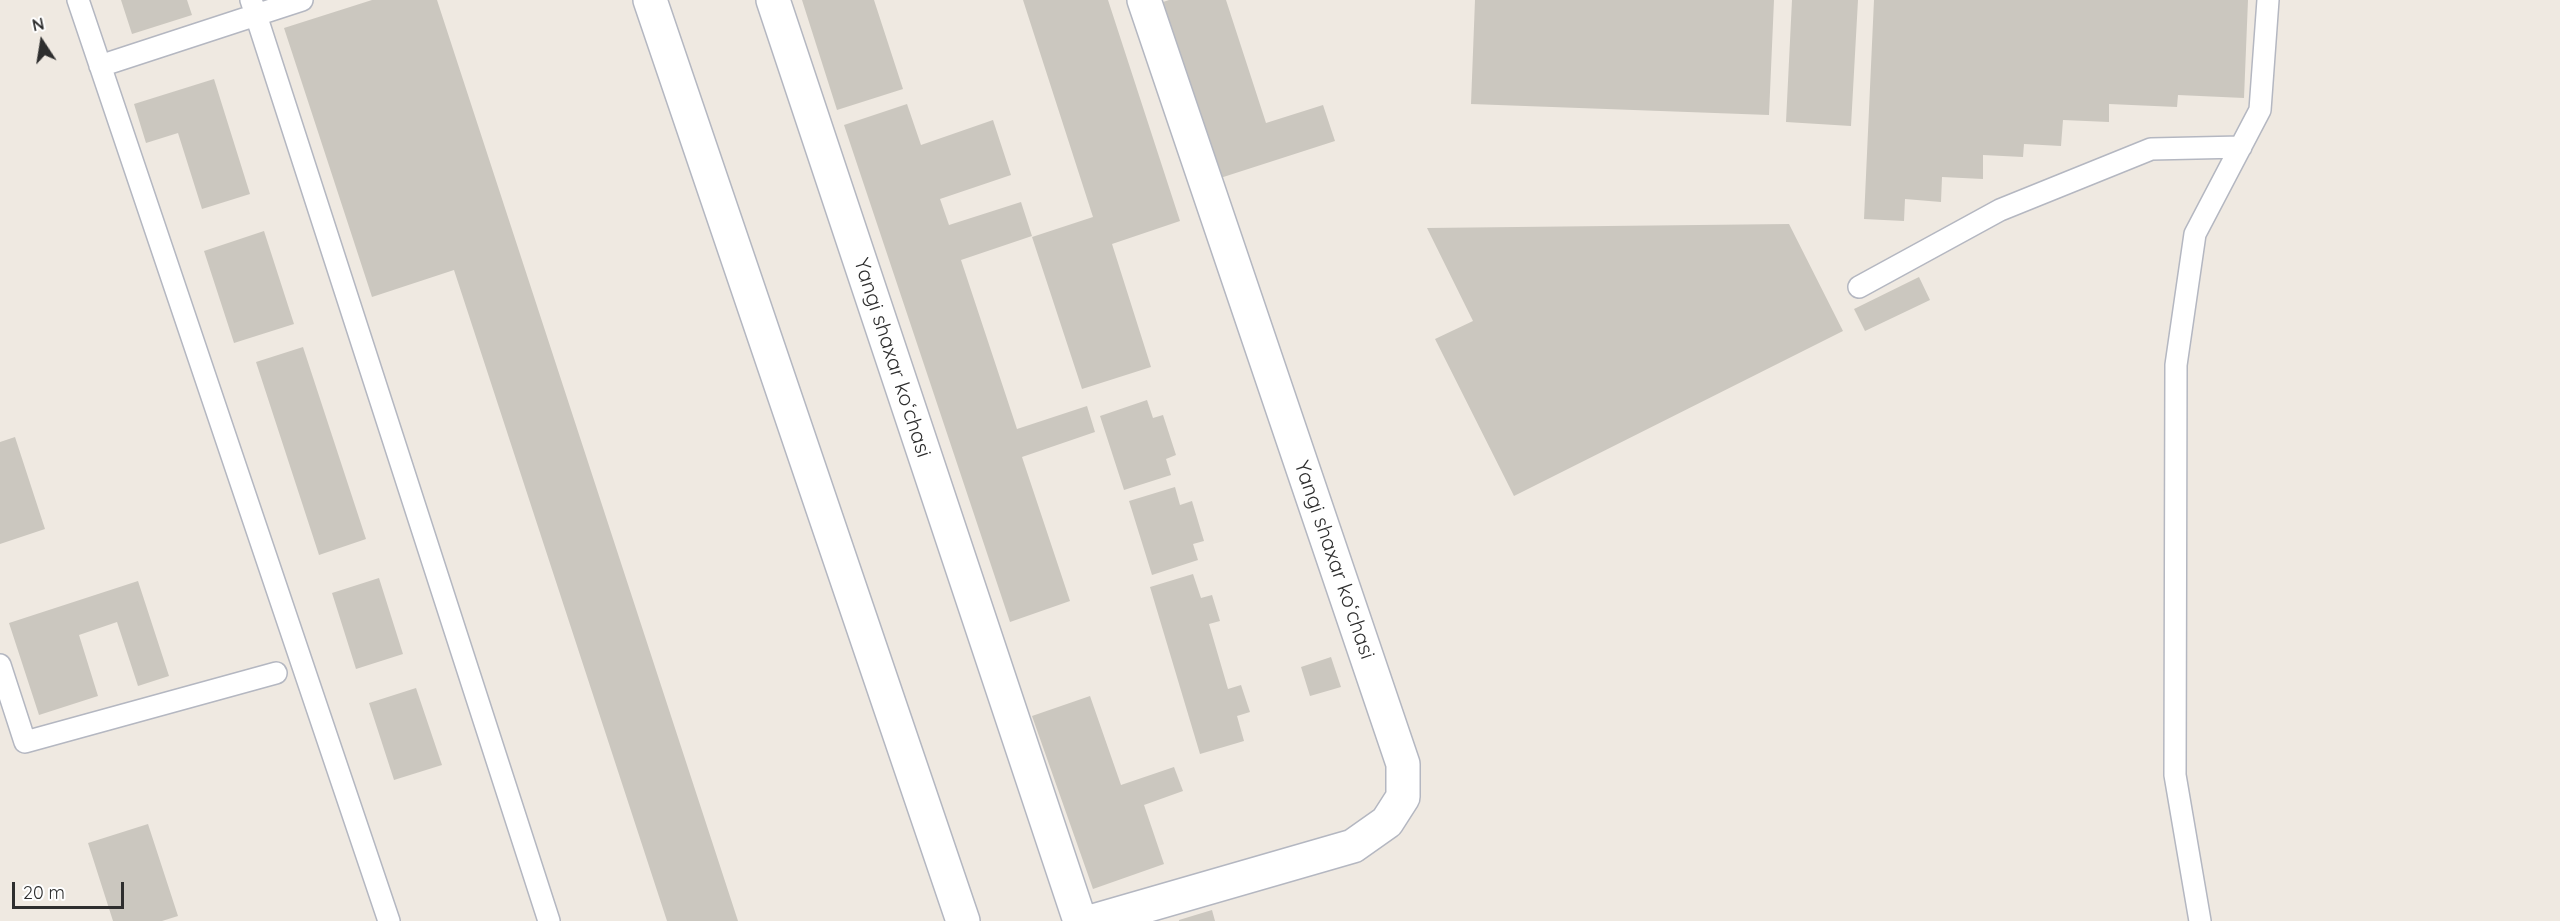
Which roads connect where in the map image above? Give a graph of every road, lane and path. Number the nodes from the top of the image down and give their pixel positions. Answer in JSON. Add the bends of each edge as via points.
{"nodes":[{"id":1,"x":78,"y":0,"type":"edge"},
{"id":2,"x":302,"y":0,"type":"edge"},
{"id":3,"x":650,"y":0,"type":"edge"},
{"id":4,"x":773,"y":0,"type":"edge"},
{"id":5,"x":1144,"y":0,"type":"edge"},
{"id":6,"x":2268,"y":0,"type":"edge"},
{"id":7,"x":253,"y":8,"type":"edge"},
{"id":8,"x":100,"y":66,"type":"junction"},
{"id":9,"x":2241,"y":147,"type":"junction"},
{"id":10,"x":1859,"y":287,"type":"dead end"},
{"id":11,"x":0,"y":665,"type":"edge"},
{"id":12,"x":276,"y":673,"type":"dead end"},
{"id":13,"x":389,"y":921,"type":"edge"},
{"id":14,"x":549,"y":921,"type":"edge"},
{"id":15,"x":963,"y":921,"type":"edge"},
{"id":16,"x":1080,"y":921,"type":"edge"},
{"id":17,"x":1093,"y":921,"type":"edge"},
{"id":18,"x":2200,"y":921,"type":"edge"}],
"edges":[{"from":1,"to":8,"type":"lane"},
{"from":2,"to":7,"type":"lane"},
{"from":3,"to":15,"type":"street"},
{"from":4,"to":16,"type":"street","name":"Yangi shaxar koʻchasi"},
{"from":5,"to":17,"type":"street","name":"Yangi shaxar koʻchasi","via":[[1403,764],[1403,797],[1387,822],[1353,846]]},
{"from":6,"to":9,"type":"lane","via":[[2260,110]]},
{"from":7,"to":8,"type":"lane"},
{"from":7,"to":14,"type":"lane"},
{"from":8,"to":13,"type":"lane"},
{"from":9,"to":10,"type":"lane","via":[[2151,149],[2000,210]]},
{"from":9,"to":18,"type":"lane","via":[[2195,234],[2176,365],[2175,776]]},
{"from":11,"to":12,"type":"lane","via":[[25,742]]}]}
